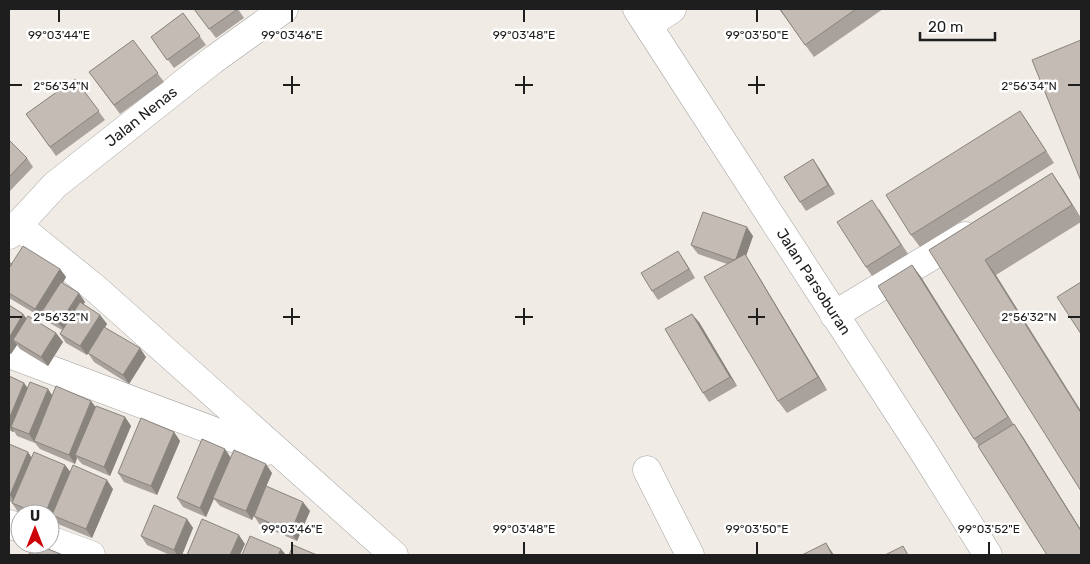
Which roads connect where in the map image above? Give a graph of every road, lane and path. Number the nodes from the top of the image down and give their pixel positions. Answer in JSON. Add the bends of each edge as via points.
{"nodes":[{"id":1,"x":284,"y":9,"type":"edge"},
{"id":2,"x":672,"y":9,"type":"edge"},
{"id":3,"x":642,"y":17,"type":"edge"},
{"id":4,"x":988,"y":222,"type":"edge"},
{"id":5,"x":13,"y":230,"type":"edge"},
{"id":6,"x":834,"y":314,"type":"junction"},
{"id":7,"x":9,"y":354,"type":"edge"},
{"id":8,"x":282,"y":456,"type":"junction"},
{"id":9,"x":647,"y":470,"type":"dead end"},
{"id":10,"x":60,"y":544,"type":"edge"},
{"id":11,"x":91,"y":555,"type":"edge"},
{"id":12,"x":394,"y":555,"type":"edge"},
{"id":13,"x":690,"y":555,"type":"edge"},
{"id":14,"x":988,"y":555,"type":"edge"}],
"edges":[{"from":1,"to":5,"type":"street","name":"Jalan Nenas","via":[[83,162],[55,185]]},
{"from":2,"to":3,"type":"street"},
{"from":3,"to":6,"type":"street","name":"Jalan Parsoburan"},
{"from":4,"to":6,"type":"street"},
{"from":5,"to":8,"type":"street","via":[[96,289]]},
{"from":6,"to":14,"type":"street","name":"Jalan Parsoburan"},
{"from":7,"to":8,"type":"street"},
{"from":8,"to":12,"type":"street"},
{"from":9,"to":13,"type":"street"},
{"from":10,"to":11,"type":"street"}]}
